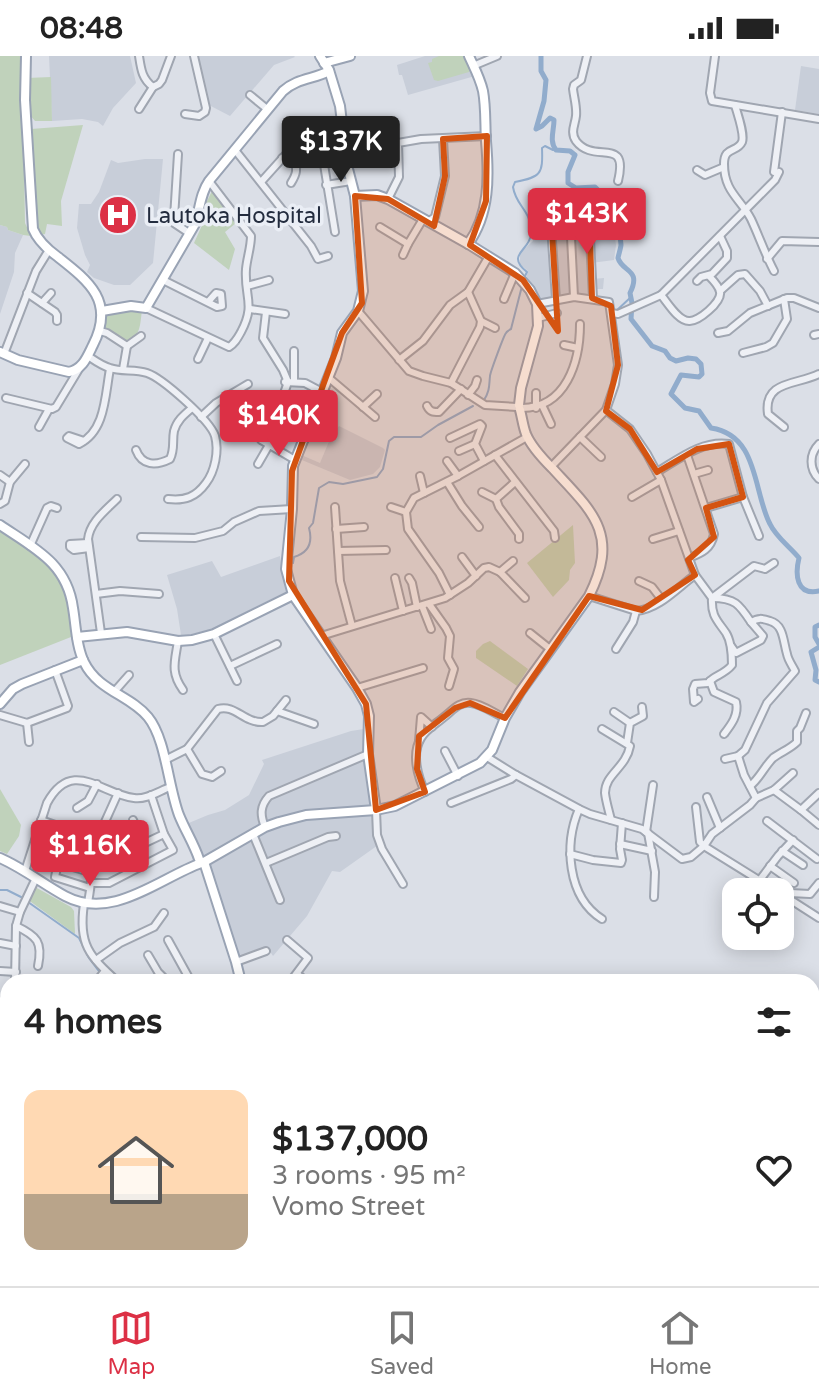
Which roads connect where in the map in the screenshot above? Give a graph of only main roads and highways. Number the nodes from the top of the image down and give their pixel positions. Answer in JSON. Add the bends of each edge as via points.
{"nodes":[{"id":1,"x":26,"y":56,"type":"edge"},
{"id":2,"x":350,"y":56,"type":"edge"},
{"id":3,"x":469,"y":56,"type":"edge"},
{"id":4,"x":323,"y":66,"type":"edge"},
{"id":5,"x":355,"y":196,"type":"junction"},
{"id":6,"x":468,"y":244,"type":"junction"},
{"id":7,"x":102,"y":311,"type":"junction"},
{"id":8,"x":2,"y":353,"type":"edge"},
{"id":9,"x":0,"y":525,"type":"edge"},
{"id":10,"x":293,"y":595,"type":"junction"},
{"id":11,"x":77,"y":637,"type":"junction"},
{"id":12,"x":83,"y":660,"type":"junction"},
{"id":13,"x":0,"y":704,"type":"edge"},
{"id":14,"x":376,"y":810,"type":"junction"},
{"id":15,"x":0,"y":858,"type":"edge"},
{"id":16,"x":201,"y":859,"type":"junction"},
{"id":17,"x":239,"y":974,"type":"edge"}],
"edges":[{"from":1,"to":7,"type":"main road","via":[[36,237],[88,283]]},
{"from":2,"to":4,"type":"main road"},
{"from":3,"to":6,"type":"main road","via":[[483,92],[489,167],[486,201]]},
{"from":4,"to":5,"type":"main road","via":[[340,106]]},
{"from":4,"to":7,"type":"main road","via":[[290,85],[209,181],[200,211],[146,308]]},
{"from":5,"to":6,"type":"main road","via":[[388,199]]},
{"from":5,"to":10,"type":"main road","via":[[362,303],[342,333],[292,471],[286,569]]},
{"from":6,"to":14,"type":"main road","via":[[515,273],[537,304],[519,407],[527,437],[593,513],[602,539],[601,567],[589,596],[530,677],[487,757],[401,804]]},
{"from":7,"to":8,"type":"main road","via":[[100,331],[79,369],[69,372]]},
{"from":9,"to":11,"type":"main road","via":[[63,576]]},
{"from":10,"to":11,"type":"main road","via":[[192,640],[127,632]]},
{"from":10,"to":14,"type":"main road","via":[[366,704]]},
{"from":11,"to":12,"type":"main road"},
{"from":12,"to":13,"type":"main road","via":[[13,689]]},
{"from":12,"to":16,"type":"main road","via":[[92,674],[150,720],[179,817]]},
{"from":14,"to":16,"type":"main road","via":[[306,815],[265,827]]},
{"from":15,"to":16,"type":"main road","via":[[86,904],[134,895]]},
{"from":16,"to":17,"type":"main road"}]}
